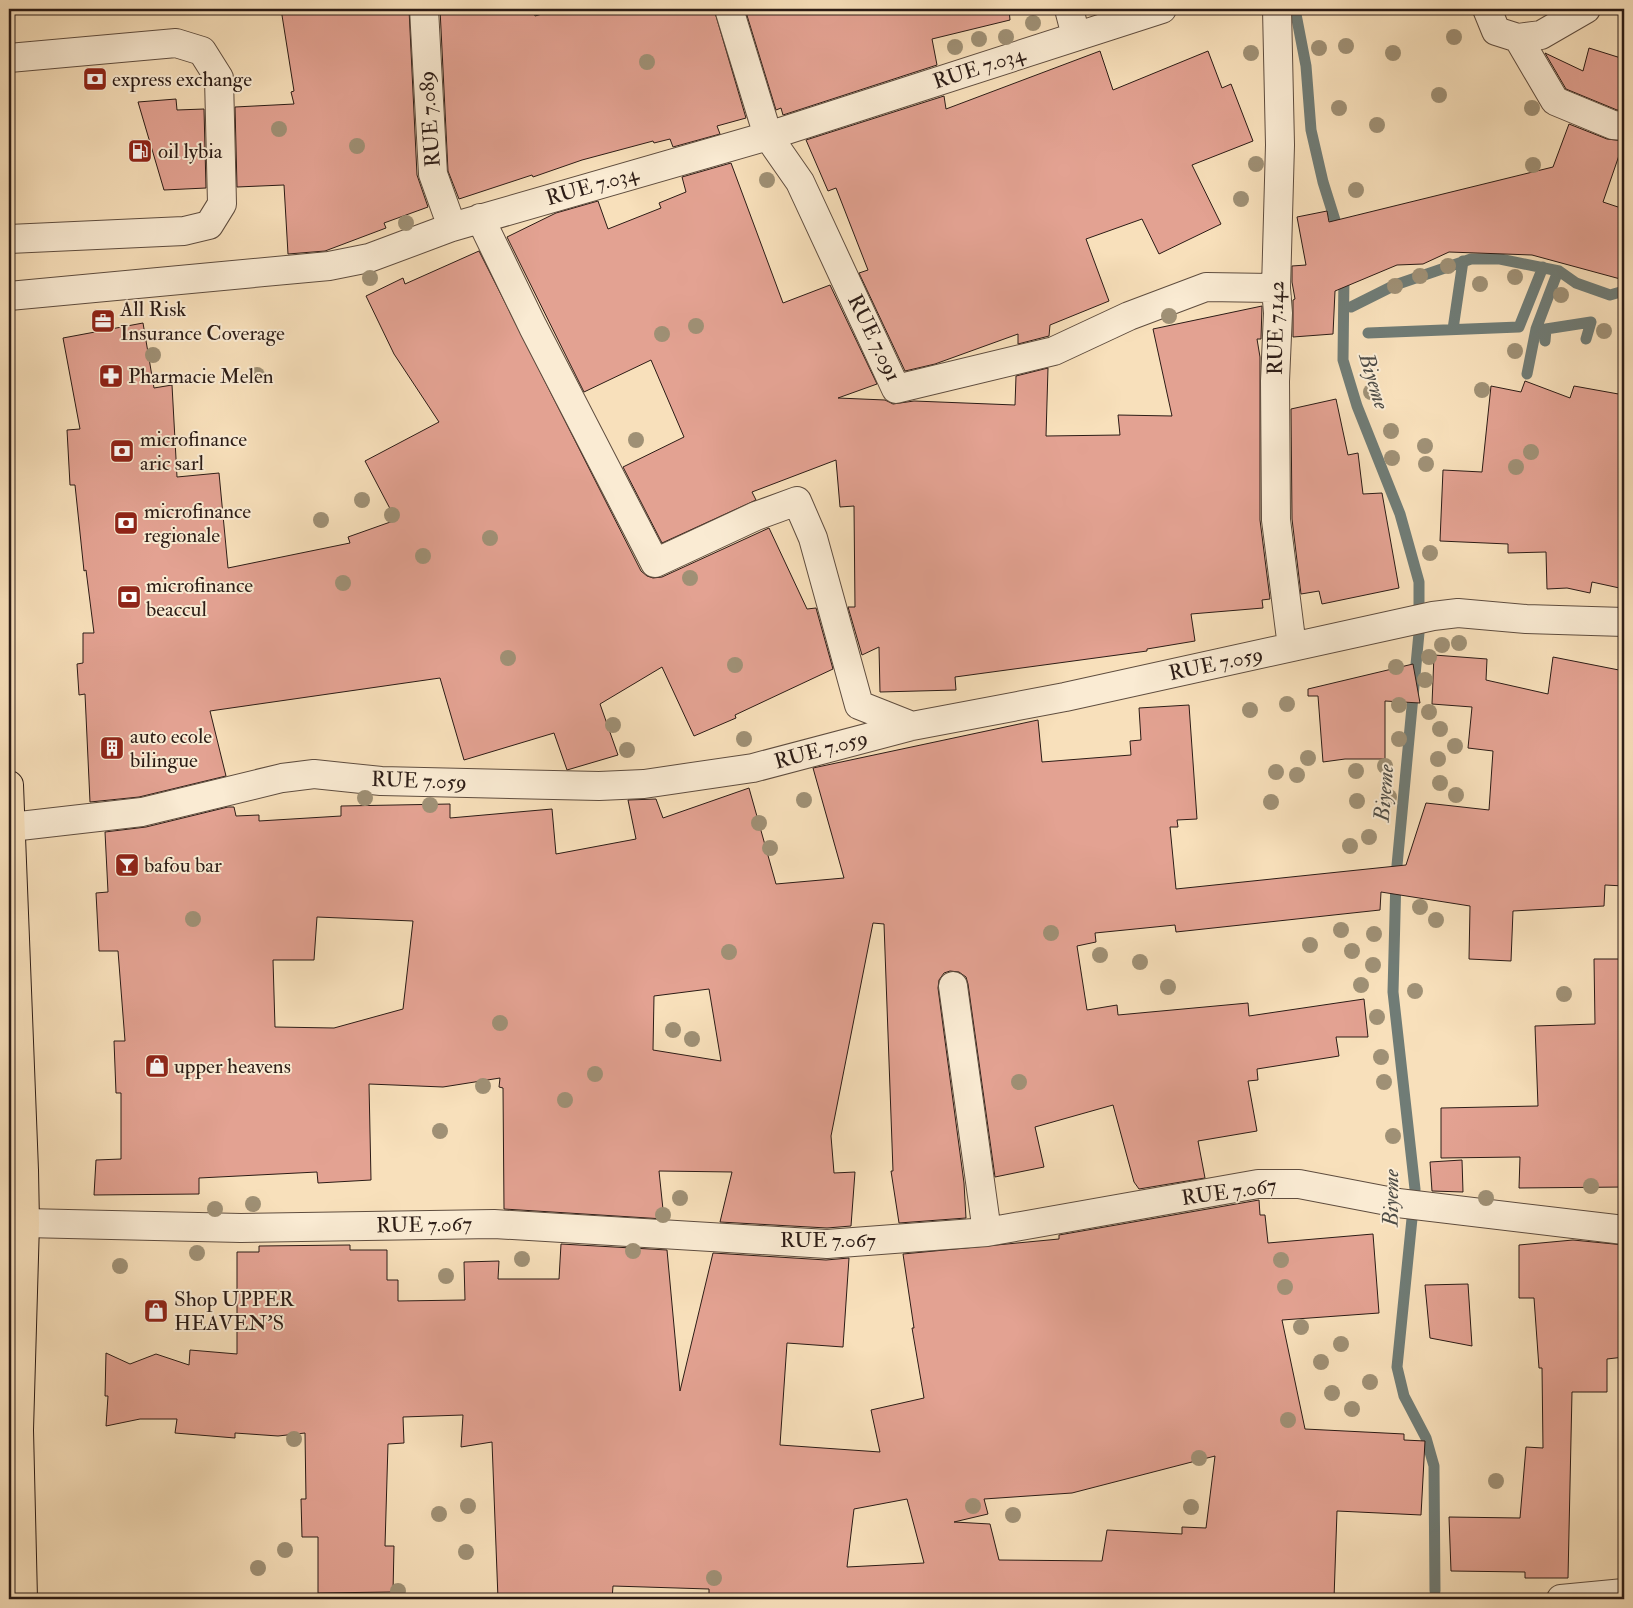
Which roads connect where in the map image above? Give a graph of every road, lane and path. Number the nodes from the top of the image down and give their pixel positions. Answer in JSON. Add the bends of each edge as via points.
{"nodes":[{"id":1,"x":424,"y":9,"type":"edge"},
{"id":2,"x":729,"y":9,"type":"edge"},
{"id":3,"x":1069,"y":9,"type":"edge"},
{"id":4,"x":1162,"y":9,"type":"edge"},
{"id":5,"x":1277,"y":9,"type":"edge"},
{"id":6,"x":1487,"y":9,"type":"edge"},
{"id":7,"x":1586,"y":9,"type":"edge"},
{"id":8,"x":1076,"y":36,"type":"junction"},
{"id":9,"x":1518,"y":38,"type":"junction"},
{"id":10,"x":9,"y":58,"type":"edge"},
{"id":11,"x":1624,"y":126,"type":"edge"},
{"id":12,"x":768,"y":136,"type":"junction"},
{"id":13,"x":480,"y":218,"type":"junction"},
{"id":14,"x":452,"y":227,"type":"junction"},
{"id":15,"x":9,"y":239,"type":"edge"},
{"id":16,"x":1276,"y":288,"type":"junction"},
{"id":17,"x":9,"y":296,"type":"edge"},
{"id":18,"x":1624,"y":622,"type":"edge"},
{"id":19,"x":1292,"y":647,"type":"junction"},
{"id":20,"x":912,"y":726,"type":"junction"},
{"id":21,"x":9,"y":785,"type":"edge"},
{"id":22,"x":11,"y":827,"type":"junction"},
{"id":23,"x":954,"y":986,"type":"dead end"},
{"id":24,"x":15,"y":1088,"type":"edge"},
{"id":25,"x":25,"y":1223,"type":"junction"},
{"id":26,"x":1624,"y":1230,"type":"edge"},
{"id":27,"x":987,"y":1232,"type":"junction"},
{"id":28,"x":14,"y":1431,"type":"edge"},
{"id":29,"x":1624,"y":1594,"type":"edge"},
{"id":30,"x":23,"y":1599,"type":"edge"},
{"id":31,"x":1561,"y":1599,"type":"edge"}],
"edges":[{"from":1,"to":14,"type":"street","name":"RUE 7.089","via":[[432,166]]},
{"from":2,"to":12,"type":"street","name":"RUE 7.091"},
{"from":3,"to":8,"type":"street"},
{"from":4,"to":8,"type":"street","name":"RUE 7.034"},
{"from":5,"to":16,"type":"street","name":"RUE 7.142","via":[[1280,144]]},
{"from":6,"to":9,"type":"street","via":[[1496,31]]},
{"from":7,"to":9,"type":"street","via":[[1541,35]]},
{"from":8,"to":12,"type":"street","name":"RUE 7.034"},
{"from":9,"to":11,"type":"street","via":[[1555,101],[1613,125]]},
{"from":10,"to":15,"type":"street","via":[[176,42],[202,51],[219,78],[222,204],[209,225],[184,231]]},
{"from":12,"to":13,"type":"street","name":"RUE 7.034"},
{"from":12,"to":16,"type":"street","name":"RUE 7.091","via":[[800,182],[896,389],[1054,351],[1129,316],[1206,287]]},
{"from":13,"to":14,"type":"street","name":"RUE 7.034"},
{"from":13,"to":20,"type":"street","via":[[655,563],[756,516],[797,501],[813,538],[859,705]]},
{"from":14,"to":17,"type":"street","name":"RUE 7.034","via":[[369,258],[328,266]]},
{"from":16,"to":19,"type":"street","name":"RUE 7.142","via":[[1276,520]]},
{"from":18,"to":19,"type":"street","name":"RUE 7.059","via":[[1458,613]]},
{"from":19,"to":20,"type":"street","name":"RUE 7.059","via":[[1065,697]]},
{"from":20,"to":22,"type":"street","name":"RUE 7.059","via":[[754,768],[644,784],[599,786],[381,781],[314,774],[282,778],[142,812]]},
{"from":21,"to":22,"type":"main road"},
{"from":22,"to":24,"type":"main road"},
{"from":23,"to":27,"type":"street"},
{"from":24,"to":25,"type":"main road"},
{"from":25,"to":27,"type":"street","name":"RUE 7.067","via":[[241,1228],[494,1224],[827,1244]]},
{"from":25,"to":28,"type":"main road"},
{"from":26,"to":27,"type":"street","name":"RUE 7.067","via":[[1426,1207],[1299,1184],[1258,1184]]},
{"from":28,"to":30,"type":"main road"},
{"from":29,"to":31,"type":"street"}]}
